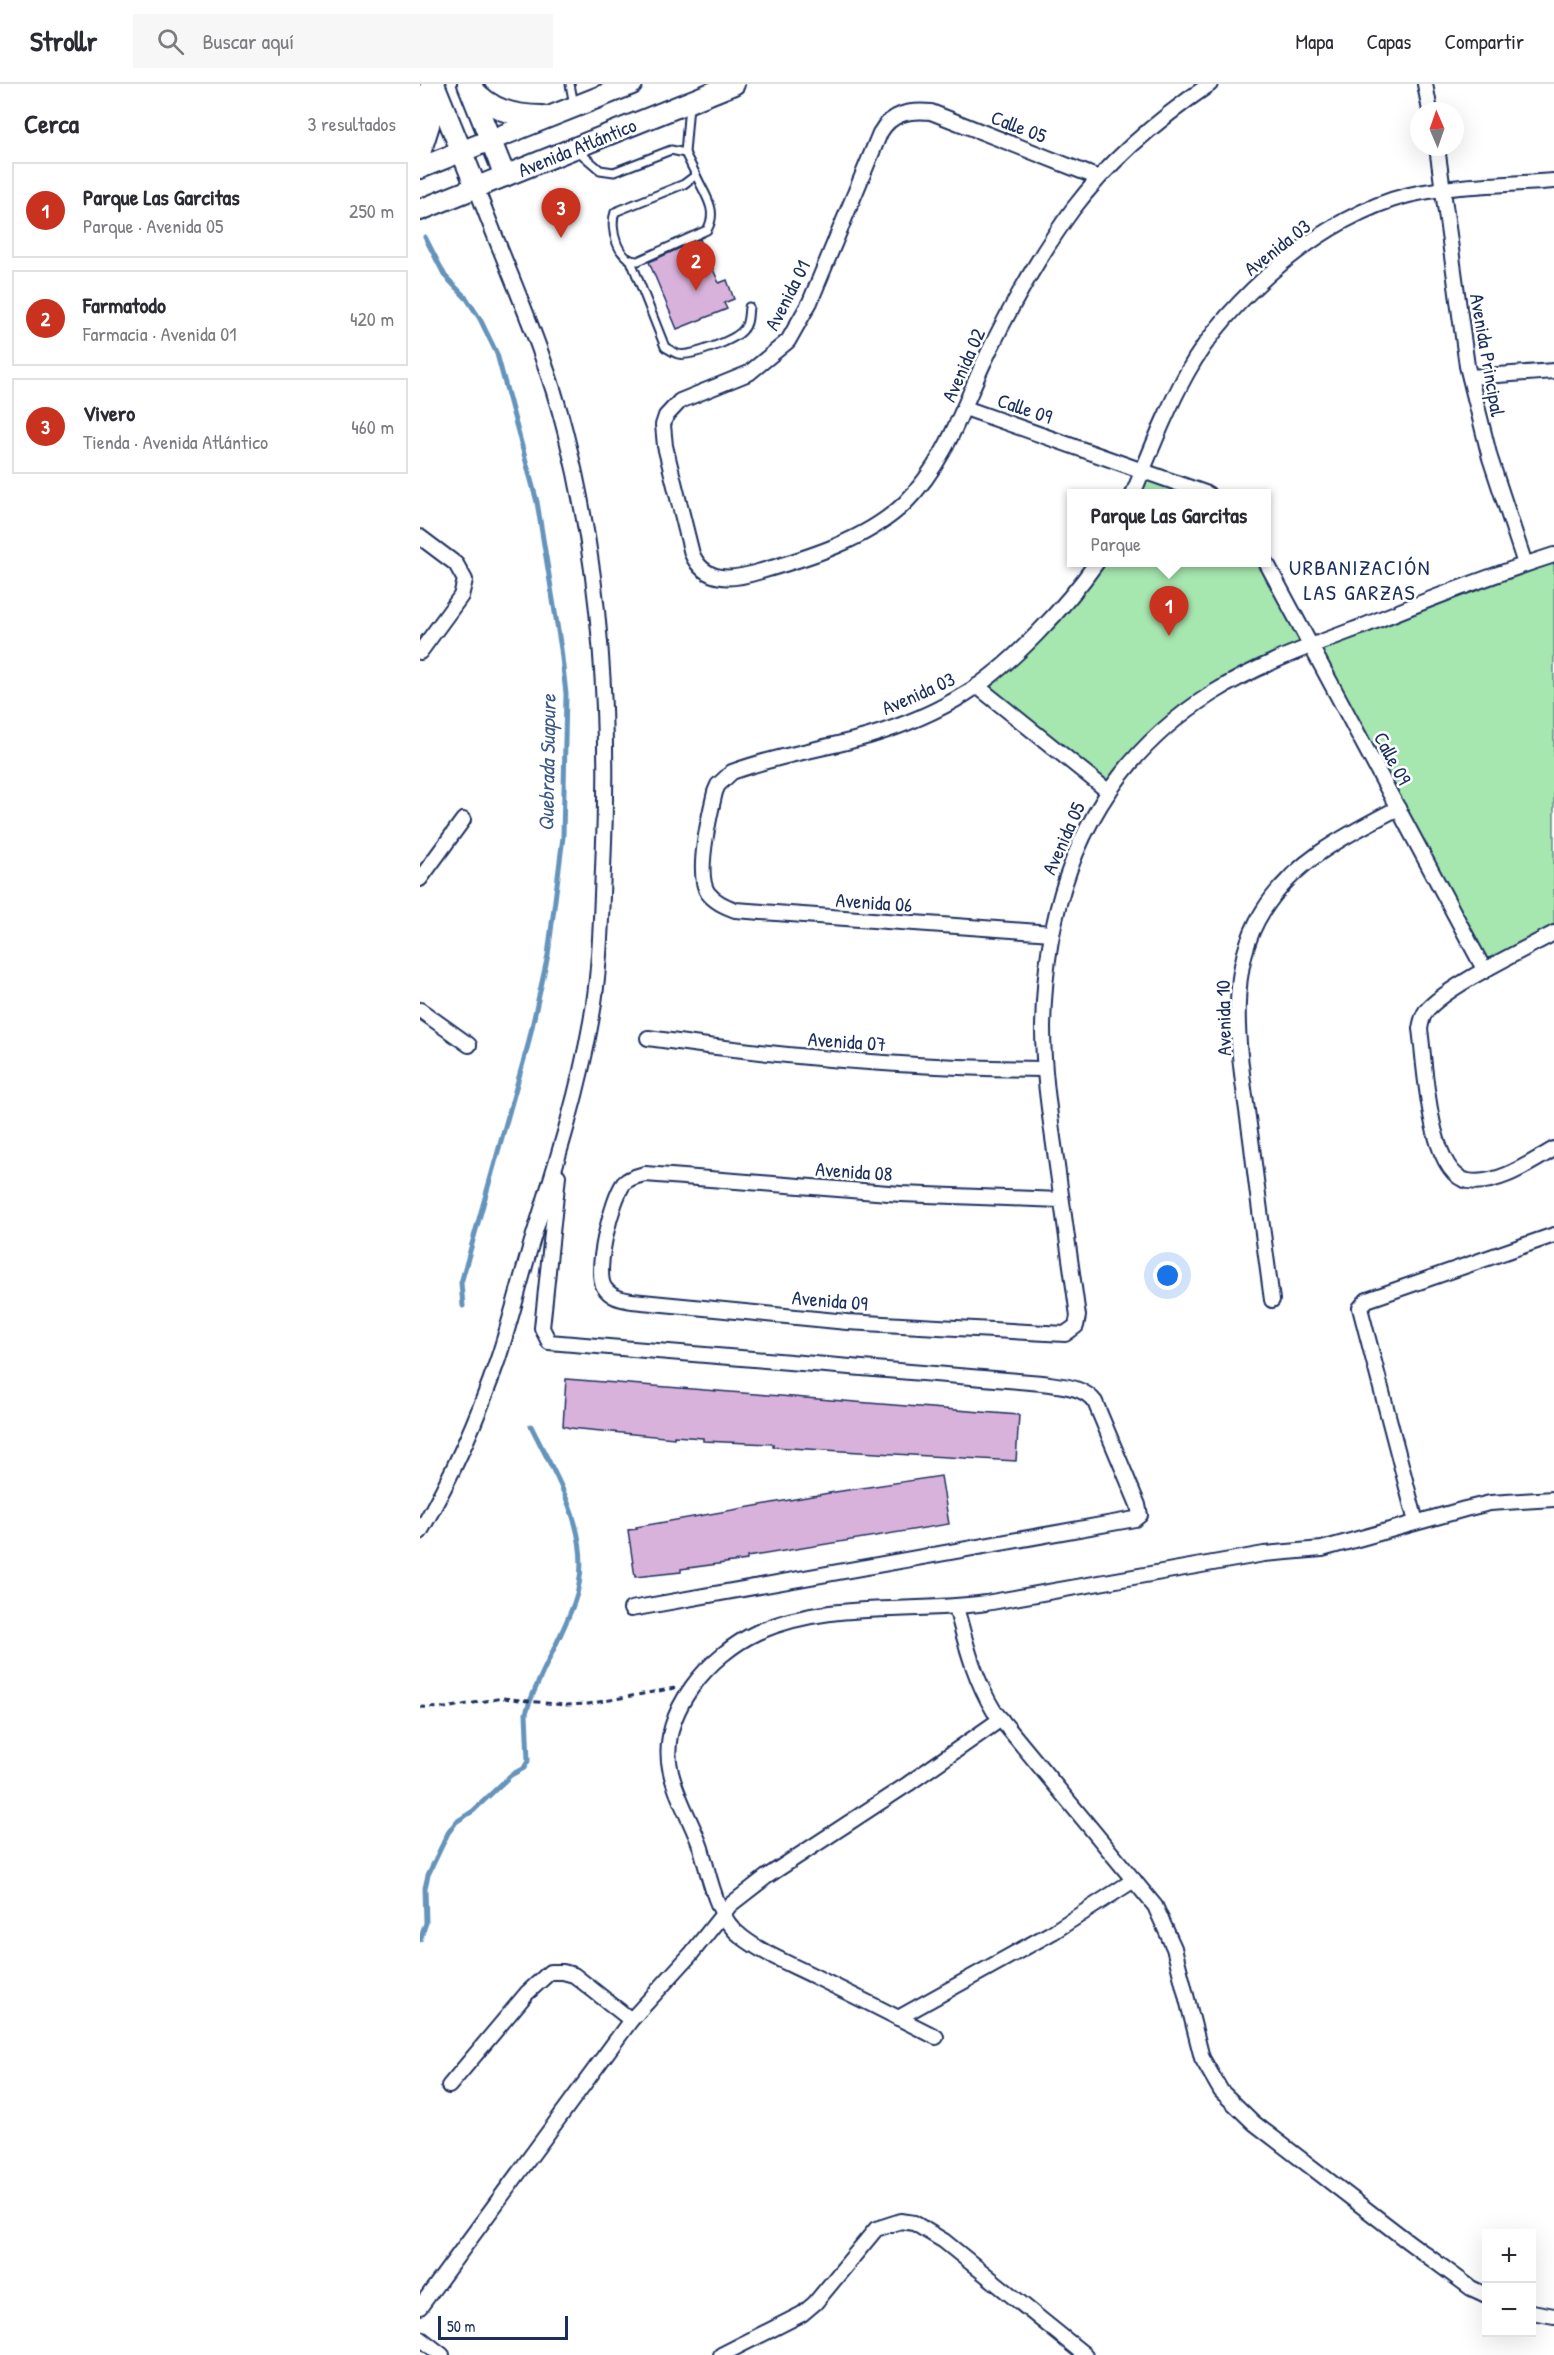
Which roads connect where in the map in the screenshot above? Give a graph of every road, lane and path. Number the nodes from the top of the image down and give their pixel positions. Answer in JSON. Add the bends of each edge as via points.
{"nodes":[{"id":1,"x":431,"y":84,"type":"edge"},
{"id":2,"x":468,"y":84,"type":"edge"},
{"id":3,"x":570,"y":84,"type":"edge"},
{"id":4,"x":632,"y":84,"type":"edge"},
{"id":5,"x":734,"y":84,"type":"edge"},
{"id":6,"x":1210,"y":84,"type":"edge"},
{"id":7,"x":1425,"y":84,"type":"edge"},
{"id":8,"x":689,"y":102,"type":"junction"},
{"id":9,"x":1428,"y":102,"type":"edge"},
{"id":10,"x":574,"y":107,"type":"junction"},
{"id":11,"x":550,"y":116,"type":"junction"},
{"id":12,"x":891,"y":119,"type":"joint"},
{"id":13,"x":490,"y":140,"type":"junction"},
{"id":14,"x":574,"y":147,"type":"junction"},
{"id":15,"x":461,"y":152,"type":"junction"},
{"id":16,"x":420,"y":153,"type":"edge"},
{"id":17,"x":685,"y":153,"type":"junction"},
{"id":18,"x":1438,"y":156,"type":"edge"},
{"id":19,"x":420,"y":168,"type":"edge"},
{"id":20,"x":696,"y":175,"type":"junction"},
{"id":21,"x":505,"y":176,"type":"junction"},
{"id":22,"x":1099,"y":178,"type":"junction"},
{"id":23,"x":1554,"y":181,"type":"edge"},
{"id":24,"x":476,"y":188,"type":"junction"},
{"id":25,"x":1444,"y":189,"type":"junction"},
{"id":26,"x":420,"y":210,"type":"edge"},
{"id":27,"x":631,"y":261,"type":"junction"},
{"id":28,"x":749,"y":307,"type":"dead end"},
{"id":29,"x":1554,"y":371,"type":"edge"},
{"id":30,"x":1470,"y":377,"type":"junction"},
{"id":31,"x":965,"y":408,"type":"junction"},
{"id":32,"x":1143,"y":469,"type":"junction"},
{"id":33,"x":1135,"y":489,"type":"edge"},
{"id":34,"x":1195,"y":489,"type":"edge"},
{"id":35,"x":420,"y":537,"type":"edge"},
{"id":36,"x":1554,"y":555,"type":"edge"},
{"id":37,"x":1525,"y":564,"type":"junction"},
{"id":38,"x":1093,"y":567,"type":"edge"},
{"id":39,"x":1269,"y":567,"type":"edge"},
{"id":40,"x":702,"y":569,"type":"joint"},
{"id":41,"x":1311,"y":646,"type":"junction"},
{"id":42,"x":420,"y":652,"type":"edge"},
{"id":43,"x":977,"y":686,"type":"junction"},
{"id":44,"x":1109,"y":792,"type":"junction"},
{"id":45,"x":1398,"y":808,"type":"junction"},
{"id":46,"x":463,"y":820,"type":"dead end"},
{"id":47,"x":420,"y":879,"type":"edge"},
{"id":48,"x":704,"y":886,"type":"joint"},
{"id":49,"x":1052,"y":933,"type":"junction"},
{"id":50,"x":1554,"y":933,"type":"edge"},
{"id":51,"x":1485,"y":971,"type":"junction"},
{"id":52,"x":420,"y":1010,"type":"edge"},
{"id":53,"x":648,"y":1038,"type":"dead end"},
{"id":54,"x":469,"y":1045,"type":"dead end"},
{"id":55,"x":1044,"y":1069,"type":"junction"},
{"id":56,"x":1554,"y":1149,"type":"edge"},
{"id":57,"x":560,"y":1156,"type":"junction"},
{"id":58,"x":1061,"y":1200,"type":"junction"},
{"id":59,"x":1554,"y":1234,"type":"edge"},
{"id":60,"x":601,"y":1280,"type":"joint"},
{"id":61,"x":1272,"y":1300,"type":"dead end"},
{"id":62,"x":1065,"y":1334,"type":"joint"},
{"id":63,"x":1554,"y":1499,"type":"edge"},
{"id":64,"x":1416,"y":1522,"type":"junction"},
{"id":65,"x":420,"y":1532,"type":"edge"},
{"id":66,"x":956,"y":1607,"type":"junction"},
{"id":67,"x":631,"y":1610,"type":"dead end"},
{"id":68,"x":697,"y":1683,"type":"junction"},
{"id":69,"x":420,"y":1707,"type":"edge"},
{"id":70,"x":1001,"y":1719,"type":"junction"},
{"id":71,"x":1134,"y":1880,"type":"junction"},
{"id":72,"x":723,"y":1913,"type":"junction"},
{"id":73,"x":898,"y":2018,"type":"junction"},
{"id":74,"x":631,"y":2020,"type":"junction"},
{"id":75,"x":936,"y":2037,"type":"dead end"},
{"id":76,"x":449,"y":2086,"type":"dead end"},
{"id":77,"x":1482,"y":2293,"type":"edge"},
{"id":78,"x":420,"y":2307,"type":"edge"},
{"id":79,"x":1536,"y":2313,"type":"edge"},
{"id":80,"x":1554,"y":2316,"type":"edge"},
{"id":81,"x":420,"y":2338,"type":"edge"},
{"id":82,"x":442,"y":2355,"type":"edge"},
{"id":83,"x":721,"y":2355,"type":"edge"},
{"id":84,"x":1085,"y":2355,"type":"edge"}],
"edges":[{"from":1,"to":15,"type":"main road"},
{"from":1,"to":16,"type":"main road","via":[[429,125]]},
{"from":2,"to":11,"type":"main road","via":[[502,111]]},
{"from":2,"to":13,"type":"main road"},
{"from":3,"to":10,"type":"lane"},
{"from":4,"to":10,"type":"main road","name":"Avenida Atlántico"},
{"from":5,"to":8,"type":"main road","name":"Avenida Atlántico"},
{"from":6,"to":22,"type":"street","name":"Avenida 02","via":[[1162,119]]},
{"from":7,"to":9,"type":"street"},
{"from":8,"to":14,"type":"main road","name":"Avenida Atlántico"},
{"from":8,"to":17,"type":"lane"},
{"from":10,"to":11,"type":"main road","name":"Avenida Atlántico"},
{"from":11,"to":13,"type":"main road","name":"Avenida Atlántico"},
{"from":12,"to":22,"type":"street","name":"Calle 05","via":[[909,112],[931,112]]},
{"from":12,"to":40,"type":"street","name":"Avenida 01","via":[[880,133],[810,302],[792,335],[749,373],[680,401],[666,416],[663,434],[692,554]]},
{"from":13,"to":15,"type":"main road","name":"Avenida Atlántico"},
{"from":13,"to":21,"type":"main road"},
{"from":14,"to":17,"type":"lane","via":[[600,170],[614,172],[671,150]]},
{"from":14,"to":21,"type":"main road","name":"Avenida Atlántico"},
{"from":15,"to":19,"type":"main road","name":"Avenida Atlántico"},
{"from":15,"to":24,"type":"main road"},
{"from":17,"to":20,"type":"lane"},
{"from":18,"to":25,"type":"street","name":"Avenida Principal"},
{"from":20,"to":27,"type":"lane","via":[[713,211],[713,221],[707,230]]},
{"from":20,"to":27,"type":"lane","via":[[684,184],[615,212],[613,230],[624,258]]},
{"from":21,"to":24,"type":"main road","name":"Avenida Atlántico"},
{"from":22,"to":31,"type":"street","name":"Avenida 02","via":[[1074,208],[1028,278]]},
{"from":23,"to":25,"type":"street","name":"Avenida 03"},
{"from":24,"to":26,"type":"main road","name":"Avenida Atlántico"},
{"from":24,"to":57,"type":"street","via":[[565,429],[602,643],[606,795],[595,993]]},
{"from":25,"to":30,"type":"street","name":"Avenida Principal"},
{"from":25,"to":32,"type":"street","name":"Avenida 03","via":[[1408,195],[1360,214],[1308,244],[1274,271],[1229,315],[1188,372]]},
{"from":27,"to":28,"type":"lane","via":[[665,347],[679,354],[717,345],[743,330]]},
{"from":29,"to":30,"type":"street"},
{"from":30,"to":37,"type":"street","name":"Avenida Principal","via":[[1490,458]]},
{"from":31,"to":32,"type":"street","name":"Calle 09"},
{"from":31,"to":40,"type":"street","name":"Avenida 02","via":[[933,469],[903,504],[878,523],[824,549],[741,577],[712,576]]},
{"from":32,"to":33,"type":"street","name":"Avenida 03"},
{"from":32,"to":34,"type":"street","name":"Calle 09"},
{"from":35,"to":42,"type":"street","via":[[456,564],[465,580],[461,596]]},
{"from":36,"to":37,"type":"street","name":"Avenida 05"},
{"from":37,"to":41,"type":"street","name":"Avenida 05"},
{"from":38,"to":43,"type":"street","name":"Avenida 03","via":[[1042,627]]},
{"from":39,"to":41,"type":"street","name":"Calle 09"},
{"from":41,"to":44,"type":"street","name":"Avenida 05","via":[[1238,679],[1190,708],[1151,742]]},
{"from":41,"to":45,"type":"street","name":"Calle 09"},
{"from":43,"to":44,"type":"street"},
{"from":43,"to":48,"type":"street","name":"Avenida 03","via":[[950,703],[896,726],[732,772],[715,792]]},
{"from":44,"to":49,"type":"street","name":"Avenida 05","via":[[1085,828],[1072,857]]},
{"from":45,"to":51,"type":"street","name":"Calle 09"},
{"from":45,"to":61,"type":"street","name":"Avenida 10","via":[[1315,855],[1279,888],[1248,943],[1239,994],[1240,1036]]},
{"from":46,"to":47,"type":"street"},
{"from":48,"to":49,"type":"street","name":"Avenida 06","via":[[715,899],[735,910]]},
{"from":49,"to":55,"type":"street","name":"Avenida 05","via":[[1045,994]]},
{"from":50,"to":51,"type":"street"},
{"from":51,"to":56,"type":"street","via":[[1436,1003],[1421,1018],[1433,1121],[1444,1162],[1460,1178],[1494,1179]]},
{"from":52,"to":54,"type":"street"},
{"from":53,"to":55,"type":"street","name":"Avenida 07","via":[[739,1051],[879,1063]]},
{"from":55,"to":58,"type":"street","name":"Avenida 05"},
{"from":57,"to":65,"type":"street","via":[[497,1362],[438,1500]]},
{"from":57,"to":67,"type":"street","via":[[542,1328],[549,1342],[1073,1388],[1088,1393],[1095,1402],[1140,1515],[1135,1519]]},
{"from":58,"to":60,"type":"street","name":"Avenida 08","via":[[900,1194],[645,1174],[630,1179],[620,1191],[602,1252]]},
{"from":58,"to":62,"type":"street","name":"Avenida 05","via":[[1078,1316],[1076,1326]]},
{"from":59,"to":64,"type":"street","via":[[1367,1300],[1360,1308]]},
{"from":60,"to":62,"type":"street","name":"Avenida 09","via":[[609,1293],[632,1301],[847,1322]]},
{"from":63,"to":64,"type":"street","via":[[1490,1503]]},
{"from":64,"to":66,"type":"street","via":[[1322,1549],[1264,1554]]},
{"from":66,"to":68,"type":"street","via":[[859,1609],[791,1622],[759,1632],[731,1647]]},
{"from":66,"to":70,"type":"street","via":[[980,1688]]},
{"from":68,"to":69,"type":"path","via":[[588,1704],[503,1698],[445,1708]]},
{"from":68,"to":72,"type":"street","via":[[683,1703],[669,1742],[670,1769]]},
{"from":70,"to":71,"type":"street"},
{"from":70,"to":72,"type":"street","via":[[740,1895]]},
{"from":71,"to":73,"type":"street","via":[[1053,1932]]},
{"from":71,"to":77,"type":"street","via":[[1155,1906],[1166,1928],[1202,2058],[1221,2091],[1254,2122],[1402,2237]]},
{"from":72,"to":73,"type":"street","via":[[742,1937],[759,1948]]},
{"from":72,"to":74,"type":"street","via":[[692,1954]]},
{"from":73,"to":75,"type":"street"},
{"from":74,"to":76,"type":"street","via":[[574,1975],[550,1972],[527,1993]]},
{"from":74,"to":78,"type":"street"},
{"from":79,"to":80,"type":"street"},
{"from":81,"to":82,"type":"street"},
{"from":83,"to":84,"type":"street","via":[[802,2314],[876,2229],[901,2221],[914,2223],[944,2241]]}]}
